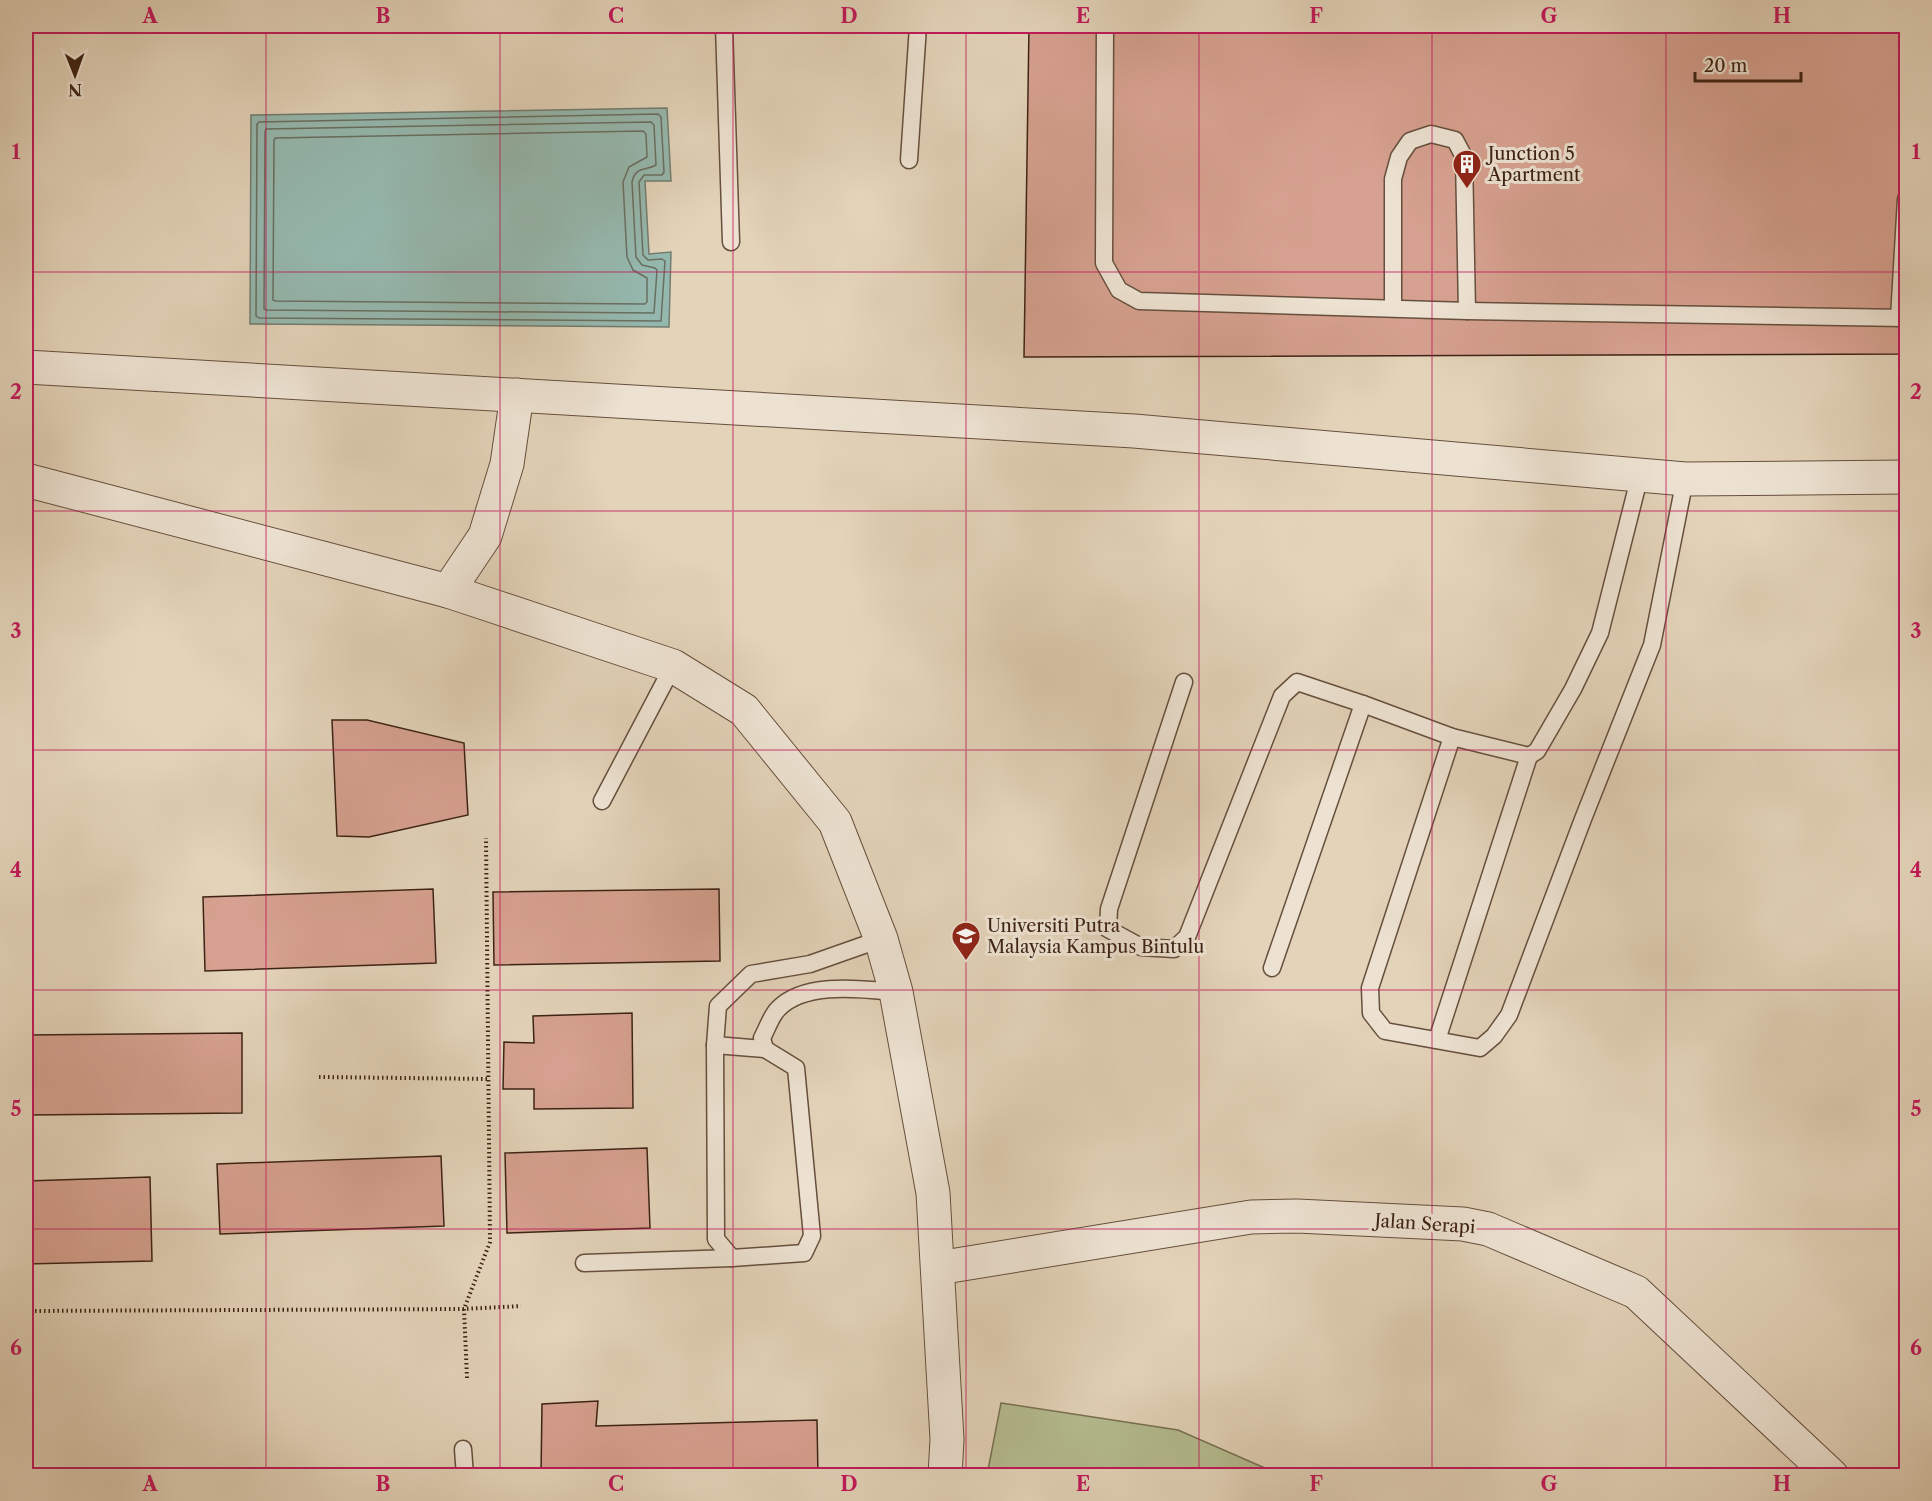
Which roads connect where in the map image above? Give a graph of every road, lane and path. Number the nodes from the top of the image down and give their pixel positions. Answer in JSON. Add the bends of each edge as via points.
{"nodes":[{"id":1,"x":724,"y":26,"type":"edge"},
{"id":2,"x":918,"y":26,"type":"edge"},
{"id":3,"x":1105,"y":26,"type":"edge"},
{"id":4,"x":909,"y":160,"type":"dead end"},
{"id":5,"x":1906,"y":199,"type":"edge"},
{"id":6,"x":731,"y":242,"type":"dead end"},
{"id":7,"x":1392,"y":309,"type":"junction"},
{"id":8,"x":1467,"y":311,"type":"junction"},
{"id":9,"x":1903,"y":318,"type":"edge"},
{"id":10,"x":26,"y":368,"type":"edge"},
{"id":11,"x":517,"y":395,"type":"junction"},
{"id":12,"x":1640,"y":475,"type":"junction"},
{"id":13,"x":1906,"y":477,"type":"edge"},
{"id":14,"x":1685,"y":479,"type":"junction"},
{"id":15,"x":26,"y":480,"type":"edge"},
{"id":16,"x":448,"y":591,"type":"junction"},
{"id":17,"x":673,"y":666,"type":"junction"},
{"id":18,"x":1184,"y":682,"type":"dead end"},
{"id":19,"x":1363,"y":704,"type":"junction"},
{"id":20,"x":1452,"y":737,"type":"junction"},
{"id":21,"x":1529,"y":756,"type":"junction"},
{"id":22,"x":602,"y":801,"type":"dead end"},
{"id":23,"x":486,"y":838,"type":"dead end"},
{"id":24,"x":881,"y":939,"type":"junction"},
{"id":25,"x":1272,"y":968,"type":"dead end"},
{"id":26,"x":896,"y":992,"type":"junction"},
{"id":27,"x":1437,"y":1040,"type":"junction"},
{"id":28,"x":715,"y":1045,"type":"junction"},
{"id":29,"x":765,"y":1049,"type":"junction"},
{"id":30,"x":319,"y":1077,"type":"dead end"},
{"id":31,"x":488,"y":1079,"type":"junction"},
{"id":32,"x":732,"y":1258,"type":"junction"},
{"id":33,"x":585,"y":1263,"type":"dead end"},
{"id":34,"x":938,"y":1268,"type":"junction"},
{"id":35,"x":521,"y":1306,"type":"dead end"},
{"id":36,"x":464,"y":1309,"type":"junction"},
{"id":37,"x":26,"y":1311,"type":"edge"},
{"id":38,"x":467,"y":1378,"type":"dead end"},
{"id":39,"x":463,"y":1449,"type":"dead end"},
{"id":40,"x":1823,"y":1467,"type":"edge"},
{"id":41,"x":465,"y":1476,"type":"edge"},
{"id":42,"x":945,"y":1476,"type":"edge"}],
"edges":[{"from":1,"to":6,"type":"lane"},
{"from":2,"to":4,"type":"lane"},
{"from":3,"to":7,"type":"lane","via":[[1104,263],[1119,290],[1139,301]]},
{"from":5,"to":9,"type":"lane"},
{"from":7,"to":8,"type":"lane"},
{"from":7,"to":8,"type":"lane","via":[[1393,179],[1399,157],[1410,141],[1431,134],[1455,140],[1464,157]]},
{"from":8,"to":9,"type":"lane"},
{"from":10,"to":11,"type":"street"},
{"from":11,"to":12,"type":"street","via":[[1134,431]]},
{"from":11,"to":16,"type":"street","via":[[507,464],[486,536]]},
{"from":12,"to":14,"type":"street"},
{"from":12,"to":21,"type":"lane","via":[[1600,633],[1573,689],[1537,751]]},
{"from":13,"to":14,"type":"street"},
{"from":14,"to":27,"type":"lane","via":[[1652,645],[1509,1015],[1480,1048]]},
{"from":15,"to":16,"type":"street"},
{"from":16,"to":17,"type":"street"},
{"from":17,"to":22,"type":"lane"},
{"from":17,"to":24,"type":"street","via":[[744,710],[835,822]]},
{"from":18,"to":19,"type":"lane","via":[[1109,909],[1108,929],[1141,948],[1174,949],[1187,937],[1282,696],[1297,682]]},
{"from":19,"to":20,"type":"lane"},
{"from":19,"to":25,"type":"lane"},
{"from":20,"to":21,"type":"lane"},
{"from":20,"to":27,"type":"lane","via":[[1370,988],[1371,1013],[1385,1031]]},
{"from":21,"to":27,"type":"lane"},
{"from":23,"to":31,"type":"path"},
{"from":24,"to":26,"type":"street"},
{"from":24,"to":28,"type":"lane","via":[[810,964],[752,974],[718,1006]]},
{"from":26,"to":29,"type":"lane","via":[[840,988],[803,993],[778,1009],[762,1038]]},
{"from":26,"to":34,"type":"street","via":[[933,1193]]},
{"from":28,"to":29,"type":"lane"},
{"from":28,"to":32,"type":"lane","via":[[717,1239]]},
{"from":29,"to":32,"type":"lane","via":[[796,1068],[812,1236],[804,1253]]},
{"from":30,"to":31,"type":"path"},
{"from":31,"to":36,"type":"path","via":[[490,1242]]},
{"from":32,"to":33,"type":"lane"},
{"from":34,"to":40,"type":"street","name":"Jalan Serapi","via":[[1251,1217],[1463,1224],[1488,1229],[1635,1292]]},
{"from":34,"to":42,"type":"street","via":[[947,1439]]},
{"from":35,"to":36,"type":"path"},
{"from":36,"to":37,"type":"path"},
{"from":36,"to":38,"type":"path"},
{"from":39,"to":41,"type":"lane"}]}
